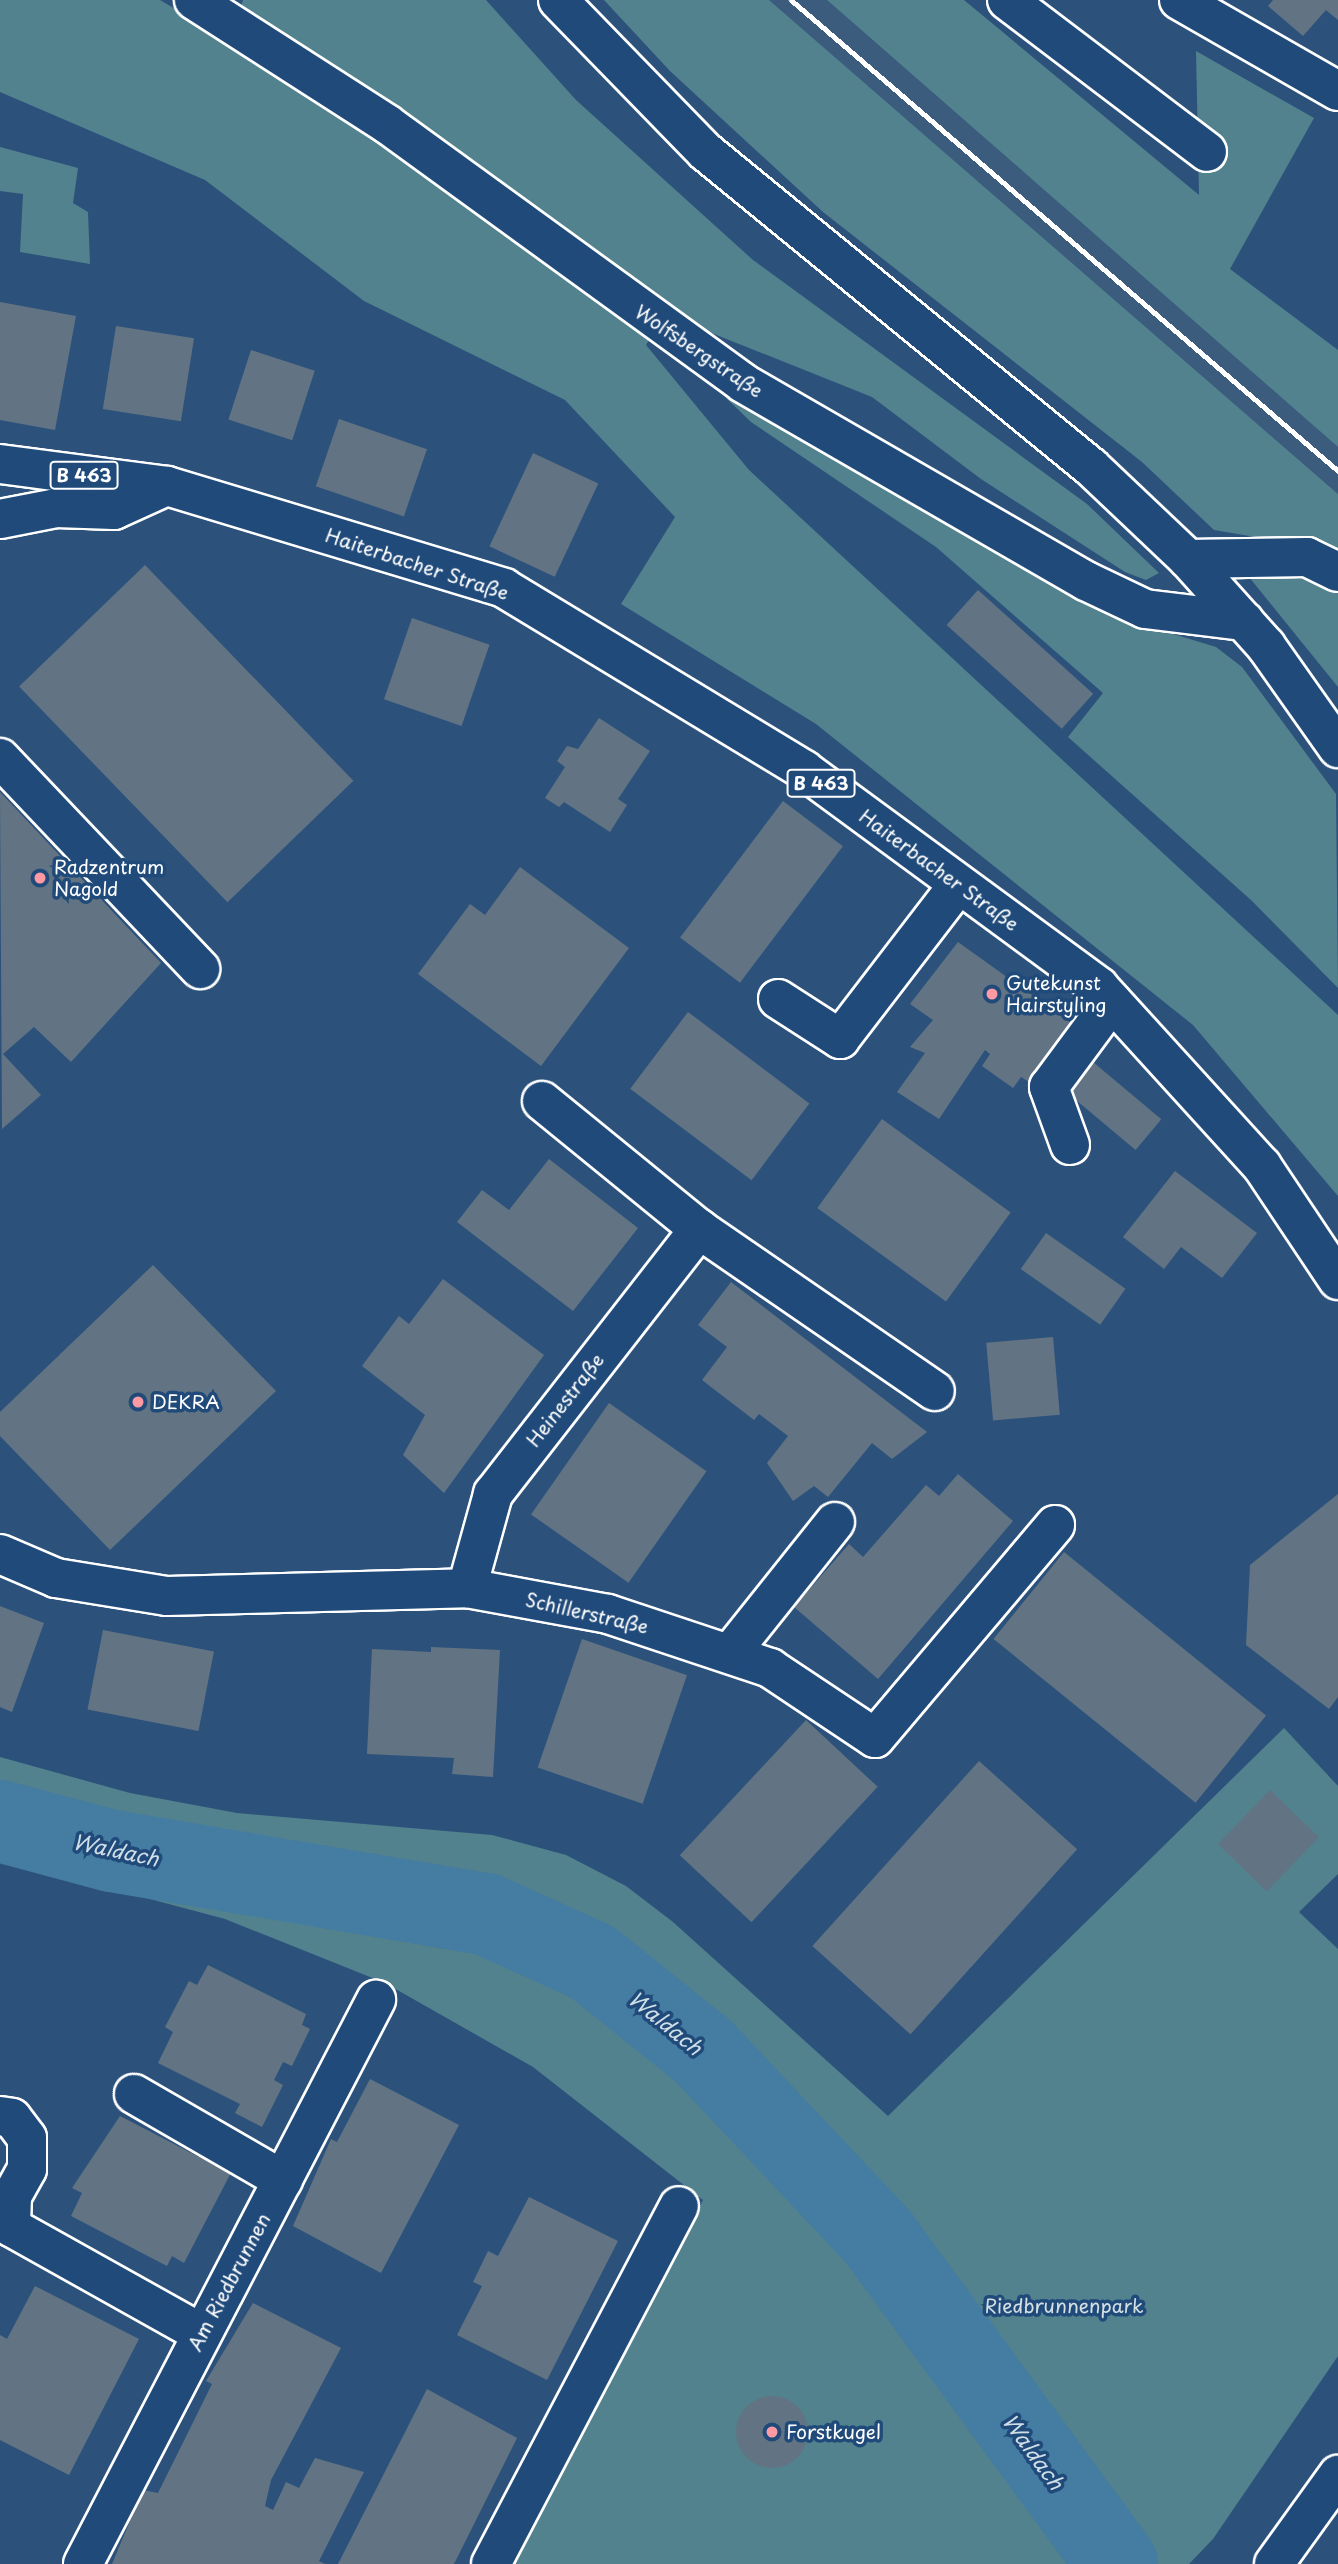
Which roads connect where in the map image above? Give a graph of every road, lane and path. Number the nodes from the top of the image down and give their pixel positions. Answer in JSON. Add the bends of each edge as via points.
{"nodes":[{"id":1,"x":194,"y":0,"type":"edge"},
{"id":2,"x":558,"y":0,"type":"edge"},
{"id":3,"x":1007,"y":0,"type":"edge"},
{"id":4,"x":1179,"y":0,"type":"edge"},
{"id":5,"x":1338,"y":91,"type":"edge"},
{"id":6,"x":1207,"y":152,"type":"dead end"},
{"id":7,"x":0,"y":464,"type":"edge"},
{"id":8,"x":167,"y":486,"type":"junction"},
{"id":9,"x":0,"y":519,"type":"edge"},
{"id":10,"x":1188,"y":559,"type":"junction"},
{"id":11,"x":1323,"y":564,"type":"edge"},
{"id":12,"x":1244,"y":621,"type":"junction"},
{"id":13,"x":1338,"y":748,"type":"edge"},
{"id":14,"x":0,"y":758,"type":"edge"},
{"id":15,"x":959,"y":884,"type":"junction"},
{"id":16,"x":200,"y":969,"type":"dead end"},
{"id":17,"x":778,"y":999,"type":"dead end"},
{"id":18,"x":1112,"y":1002,"type":"junction"},
{"id":19,"x":542,"y":1101,"type":"dead end"},
{"id":20,"x":1070,"y":1145,"type":"dead end"},
{"id":21,"x":699,"y":1229,"type":"junction"},
{"id":22,"x":1338,"y":1280,"type":"edge"},
{"id":23,"x":935,"y":1391,"type":"dead end"},
{"id":24,"x":835,"y":1522,"type":"dead end"},
{"id":25,"x":1055,"y":1525,"type":"dead end"},
{"id":26,"x":0,"y":1554,"type":"edge"},
{"id":27,"x":467,"y":1588,"type":"junction"},
{"id":28,"x":732,"y":1651,"type":"junction"},
{"id":29,"x":376,"y":2000,"type":"dead end"},
{"id":30,"x":134,"y":2094,"type":"dead end"},
{"id":31,"x":0,"y":2116,"type":"edge"},
{"id":32,"x":283,"y":2179,"type":"junction"},
{"id":33,"x":679,"y":2206,"type":"dead end"},
{"id":34,"x":201,"y":2333,"type":"junction"},
{"id":35,"x":1338,"y":2475,"type":"edge"},
{"id":36,"x":83,"y":2564,"type":"edge"},
{"id":37,"x":491,"y":2564,"type":"edge"},
{"id":38,"x":1274,"y":2564,"type":"edge"}],
"edges":[{"from":1,"to":12,"type":"street","name":"Wolfsbergstraße","via":[[387,124],[743,383],[1086,581],[1145,609]]},
{"from":2,"to":10,"type":"street","via":[[706,152],[1091,467]]},
{"from":3,"to":6,"type":"street"},
{"from":4,"to":5,"type":"street"},
{"from":7,"to":8,"type":"street","name":"Haiterbacher Straße","number":"B 463"},
{"from":8,"to":9,"type":"street","via":[[114,510],[56,508]]},
{"from":8,"to":15,"type":"street","name":"Haiterbacher Straße","number":"B 463","via":[[504,588],[804,770]]},
{"from":10,"to":11,"type":"street"},
{"from":10,"to":12,"type":"street"},
{"from":12,"to":13,"type":"street"},
{"from":14,"to":16,"type":"street"},
{"from":15,"to":17,"type":"street","via":[[840,1039]]},
{"from":15,"to":18,"type":"street","name":"Haiterbacher Straße","number":"B 463"},
{"from":18,"to":20,"type":"street","via":[[1049,1087]]},
{"from":18,"to":22,"type":"street","name":"Haiterbacher Straße","number":"B 463","via":[[1262,1166]]},
{"from":19,"to":21,"type":"street"},
{"from":21,"to":23,"type":"street"},
{"from":21,"to":27,"type":"street","name":"Heinestraße","via":[[493,1494]]},
{"from":24,"to":28,"type":"street"},
{"from":25,"to":28,"type":"street","name":"Schillerstraße","via":[[875,1738],[769,1668]]},
{"from":26,"to":27,"type":"street","name":"Schillerstraße","via":[[55,1578],[167,1596]]},
{"from":27,"to":28,"type":"street","name":"Schillerstraße","via":[[608,1614]]},
{"from":29,"to":32,"type":"street","name":"Am Riedbrunnen"},
{"from":30,"to":32,"type":"street"},
{"from":31,"to":34,"type":"street","via":[[12,2118],[27,2138],[27,2169],[12,2196],[11,2227]]},
{"from":32,"to":34,"type":"street","name":"Am Riedbrunnen"},
{"from":33,"to":37,"type":"street"},
{"from":34,"to":36,"type":"street","name":"Am Riedbrunnen"},
{"from":35,"to":38,"type":"street"}]}
